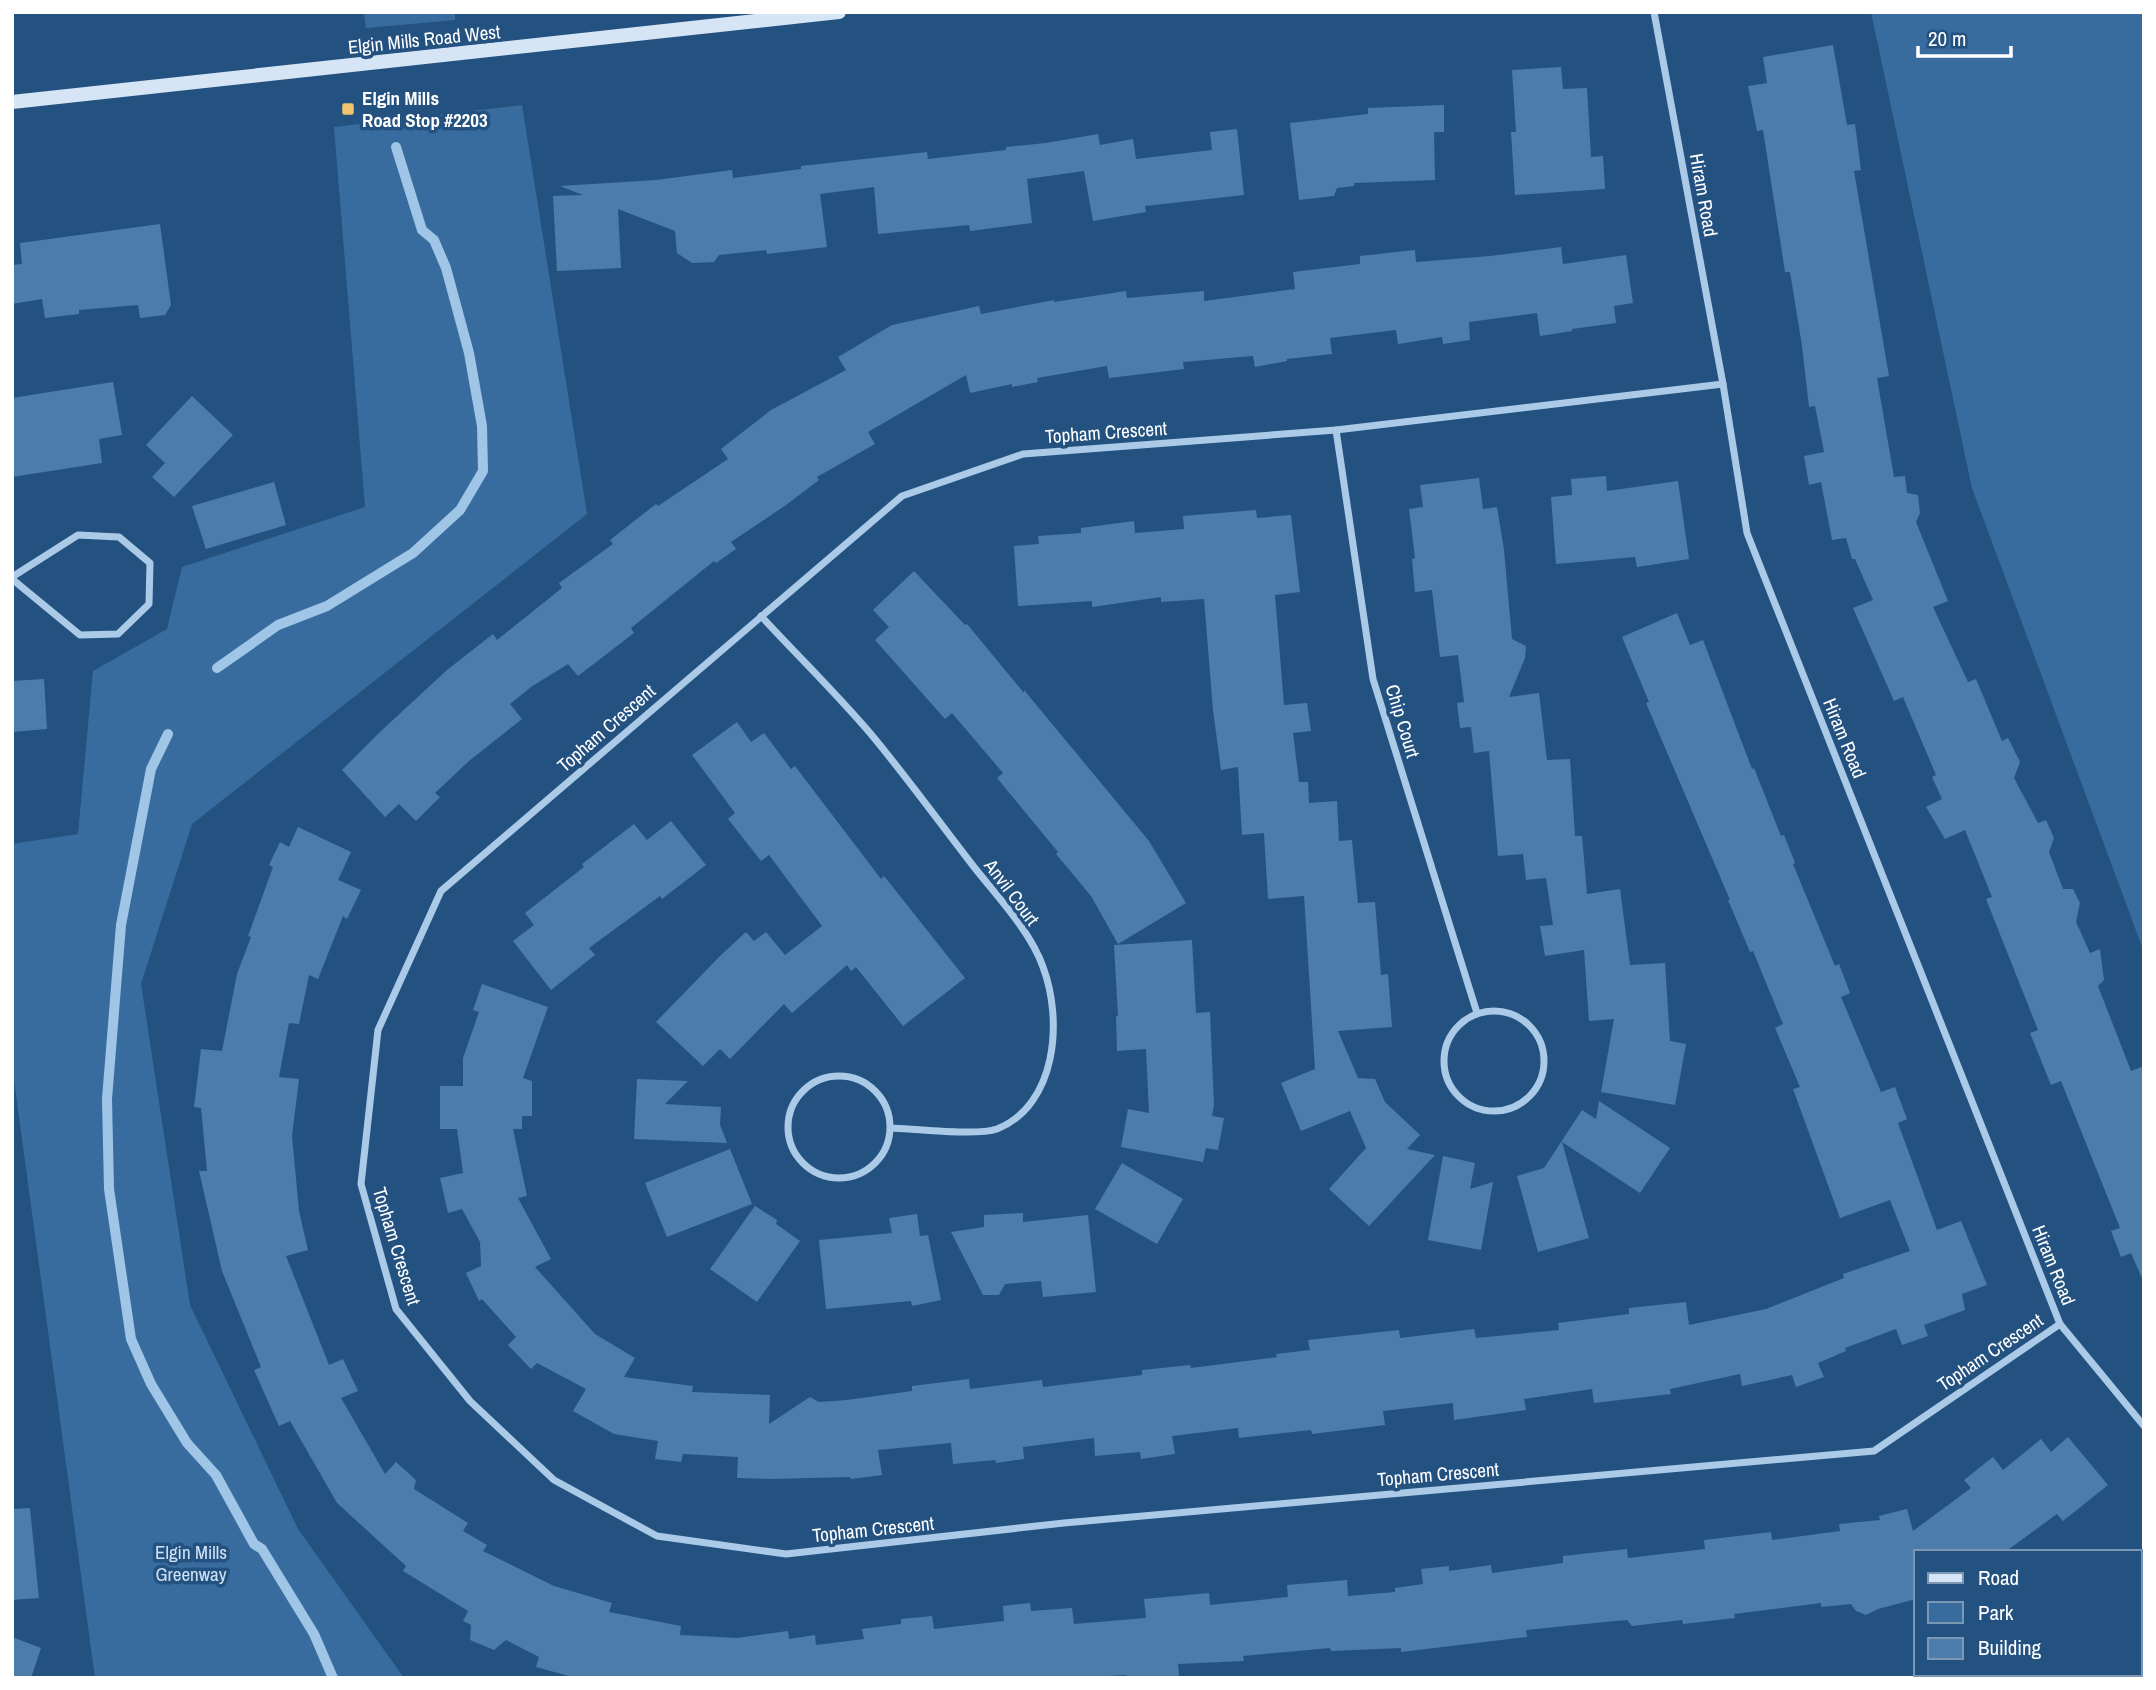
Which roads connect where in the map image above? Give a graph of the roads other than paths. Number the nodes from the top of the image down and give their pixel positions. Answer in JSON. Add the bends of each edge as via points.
{"nodes":[{"id":1,"x":839,"y":12,"type":"edge"},
{"id":2,"x":1654,"y":12,"type":"edge"},
{"id":3,"x":12,"y":102,"type":"edge"},
{"id":4,"x":1723,"y":384,"type":"junction"},
{"id":5,"x":1336,"y":430,"type":"junction"},
{"id":6,"x":12,"y":578,"type":"edge"},
{"id":7,"x":761,"y":616,"type":"junction"},
{"id":8,"x":1477,"y":1013,"type":"junction"},
{"id":9,"x":891,"y":1128,"type":"junction"},
{"id":10,"x":2060,"y":1324,"type":"junction"},
{"id":11,"x":2144,"y":1426,"type":"edge"}],
"edges":[{"from":1,"to":3,"type":"main road","name":"Elgin Mills Road West"},
{"from":2,"to":4,"type":"street","name":"Hiram Road"},
{"from":4,"to":5,"type":"street","name":"Topham Crescent"},
{"from":4,"to":10,"type":"street","name":"Hiram Road","via":[[1747,533]]},
{"from":5,"to":7,"type":"street","name":"Topham Crescent","via":[[1023,454],[902,496]]},
{"from":5,"to":8,"type":"street","name":"Chip Court","via":[[1373,680]]},
{"from":6,"to":6,"type":"street","via":[[78,535],[119,537],[150,563],[149,604],[118,634],[80,635]]},
{"from":7,"to":9,"type":"street","name":"Anvil Court","via":[[870,733],[1022,929],[1043,965],[1054,1008],[1053,1044],[1041,1087],[1021,1116],[994,1130]]},
{"from":7,"to":10,"type":"street","name":"Topham Crescent","via":[[441,891],[378,1030],[361,1184],[396,1309],[470,1401],[554,1480],[657,1536],[786,1554],[1064,1523],[1874,1451]]},
{"from":8,"to":8,"type":"street","via":[[1462,1021],[1444,1049],[1448,1083],[1458,1097],[1488,1111],[1521,1104],[1541,1079],[1543,1046],[1530,1026],[1510,1013]]},
{"from":9,"to":9,"type":"street","via":[[881,1096],[869,1085],[837,1076],[820,1079],[795,1100],[788,1133],[802,1163],[833,1178],[866,1171],[879,1160]]},
{"from":10,"to":11,"type":"street","name":"Hiram Road"}]}
